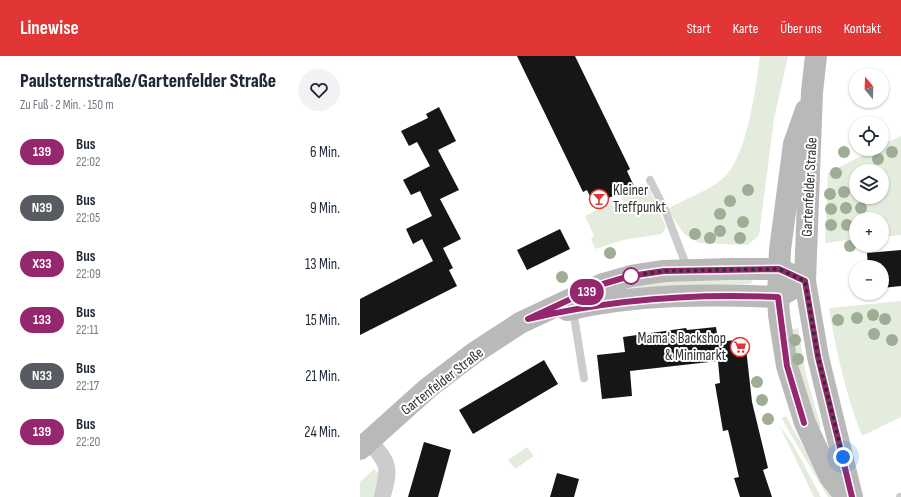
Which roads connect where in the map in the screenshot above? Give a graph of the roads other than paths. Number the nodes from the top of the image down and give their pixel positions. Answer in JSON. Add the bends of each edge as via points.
{"nodes":[{"id":1,"x":816,"y":56,"type":"edge"},
{"id":2,"x":812,"y":92,"type":"junction"},
{"id":3,"x":650,"y":180,"type":"dead end"},
{"id":4,"x":779,"y":269,"type":"junction"},
{"id":5,"x":688,"y":271,"type":"junction"},
{"id":6,"x":805,"y":281,"type":"junction"},
{"id":7,"x":778,"y":297,"type":"junction"},
{"id":8,"x":573,"y":309,"type":"junction"},
{"id":9,"x":528,"y":319,"type":"junction"},
{"id":10,"x":584,"y":378,"type":"dead end"},
{"id":11,"x":365,"y":445,"type":"edge"},
{"id":12,"x":382,"y":497,"type":"edge"},
{"id":13,"x":846,"y":497,"type":"edge"},
{"id":14,"x":852,"y":497,"type":"edge"}],
"edges":[{"from":1,"to":2,"type":"main road","name":"Gartenfelder Straße"},
{"from":2,"to":4,"type":"main road","name":"Gartenfelder Straße","via":[[794,144]]},
{"from":2,"to":6,"type":"main road","name":"Gartenfelder Straße"},
{"from":3,"to":5,"type":"lane","via":[[666,210]]},
{"from":4,"to":5,"type":"main road","name":"Gartenfelder Straße"},
{"from":4,"to":6,"type":"main road","name":"Gartenfelder Straße"},
{"from":4,"to":7,"type":"main road","name":"Gartenfelder Straße"},
{"from":5,"to":9,"type":"main road","name":"Gartenfelder Straße","via":[[630,276],[603,284]]},
{"from":6,"to":7,"type":"main road"},
{"from":6,"to":14,"type":"main road","via":[[818,357]]},
{"from":7,"to":8,"type":"main road","name":"Gartenfelder Straße","via":[[664,298],[614,302]]},
{"from":7,"to":13,"type":"main road","via":[[787,366],[804,423],[830,477]]},
{"from":8,"to":9,"type":"main road","name":"Gartenfelder Straße"},
{"from":8,"to":10,"type":"lane"},
{"from":9,"to":11,"type":"main road","name":"Gartenfelder Straße","via":[[447,373]]},
{"from":11,"to":12,"type":"street","via":[[380,453],[388,474]]}]}
